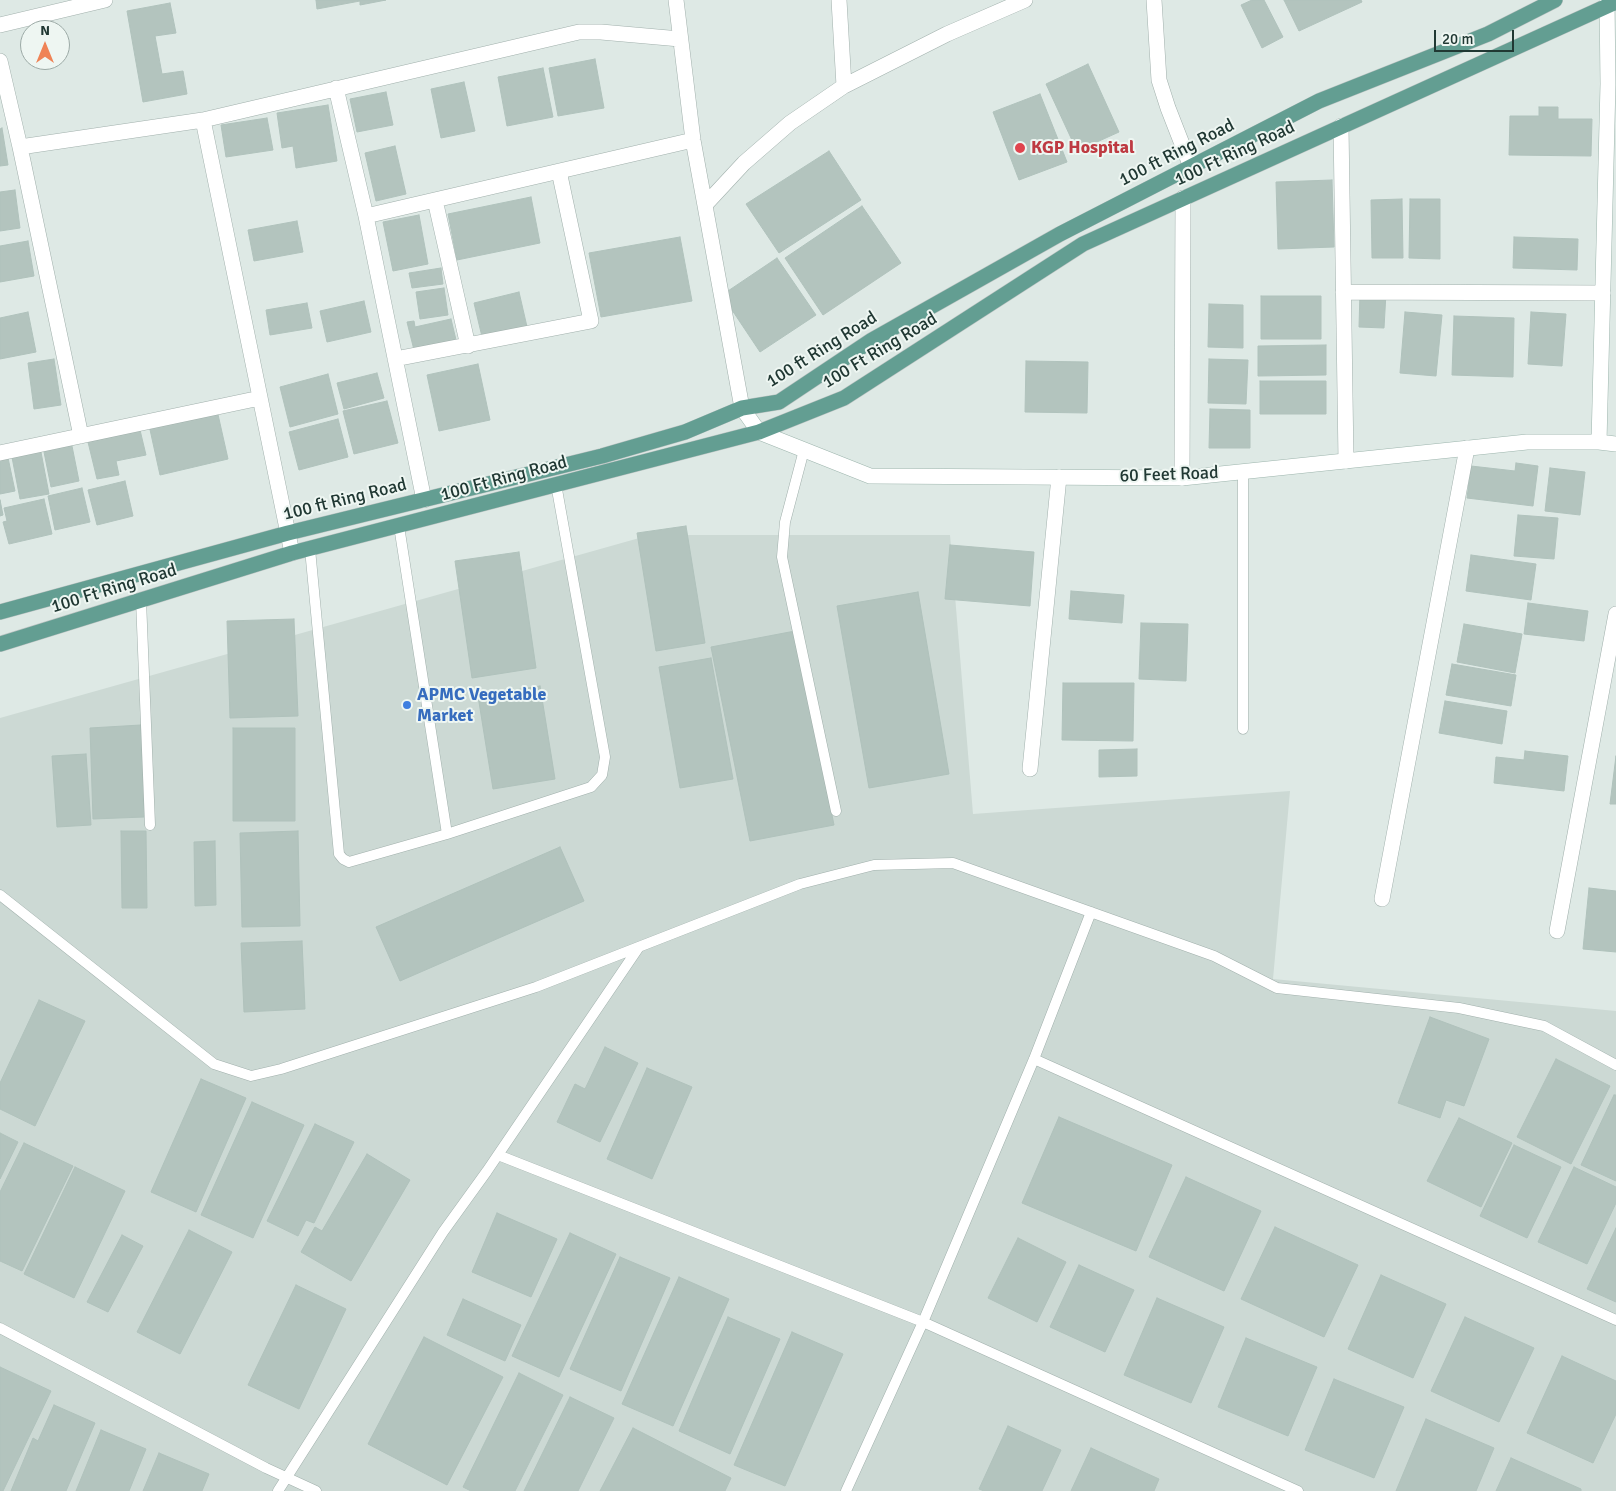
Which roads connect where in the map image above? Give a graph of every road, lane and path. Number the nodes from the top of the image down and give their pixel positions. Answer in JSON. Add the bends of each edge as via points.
{"nodes":[{"id":1,"x":105,"y":0,"type":"edge"},
{"id":2,"x":676,"y":0,"type":"edge"},
{"id":3,"x":839,"y":0,"type":"edge"},
{"id":4,"x":1025,"y":0,"type":"edge"},
{"id":5,"x":1154,"y":0,"type":"edge"},
{"id":6,"x":1555,"y":0,"type":"edge"},
{"id":7,"x":1610,"y":2,"type":"edge"},
{"id":8,"x":70,"y":4,"type":"edge"},
{"id":9,"x":0,"y":25,"type":"edge"},
{"id":10,"x":680,"y":39,"type":"junction"},
{"id":11,"x":0,"y":61,"type":"edge"},
{"id":12,"x":844,"y":86,"type":"junction"},
{"id":13,"x":336,"y":88,"type":"junction"},
{"id":14,"x":203,"y":120,"type":"junction"},
{"id":15,"x":1341,"y":126,"type":"junction"},
{"id":16,"x":693,"y":140,"type":"junction"},
{"id":17,"x":20,"y":147,"type":"junction"},
{"id":18,"x":1191,"y":168,"type":"junction"},
{"id":19,"x":559,"y":171,"type":"junction"},
{"id":20,"x":1183,"y":198,"type":"junction"},
{"id":21,"x":435,"y":200,"type":"junction"},
{"id":22,"x":705,"y":205,"type":"junction"},
{"id":23,"x":366,"y":216,"type":"junction"},
{"id":24,"x":1343,"y":292,"type":"junction"},
{"id":25,"x":1603,"y":293,"type":"junction"},
{"id":26,"x":468,"y":346,"type":"junction"},
{"id":27,"x":395,"y":359,"type":"junction"},
{"id":28,"x":260,"y":398,"type":"junction"},
{"id":29,"x":742,"y":408,"type":"junction"},
{"id":30,"x":759,"y":432,"type":"junction"},
{"id":31,"x":81,"y":436,"type":"junction"},
{"id":32,"x":1599,"y":442,"type":"junction"},
{"id":33,"x":1616,"y":444,"type":"edge"},
{"id":34,"x":1467,"y":448,"type":"junction"},
{"id":35,"x":804,"y":450,"type":"junction"},
{"id":36,"x":0,"y":453,"type":"edge"},
{"id":37,"x":1346,"y":461,"type":"junction"},
{"id":38,"x":1243,"y":472,"type":"junction"},
{"id":39,"x":1059,"y":477,"type":"junction"},
{"id":40,"x":1182,"y":478,"type":"junction"},
{"id":41,"x":556,"y":484,"type":"junction"},
{"id":42,"x":424,"y":500,"type":"junction"},
{"id":43,"x":398,"y":526,"type":"junction"},
{"id":44,"x":288,"y":534,"type":"junction"},
{"id":45,"x":310,"y":549,"type":"junction"},
{"id":46,"x":292,"y":553,"type":"junction"},
{"id":47,"x":142,"y":600,"type":"junction"},
{"id":48,"x":0,"y":612,"type":"edge"},
{"id":49,"x":1616,"y":614,"type":"edge"},
{"id":50,"x":0,"y":644,"type":"edge"},
{"id":51,"x":1244,"y":729,"type":"dead end"},
{"id":52,"x":1030,"y":769,"type":"dead end"},
{"id":53,"x":836,"y":811,"type":"dead end"},
{"id":54,"x":150,"y":825,"type":"dead end"},
{"id":55,"x":447,"y":834,"type":"junction"},
{"id":56,"x":0,"y":895,"type":"edge"},
{"id":57,"x":1382,"y":899,"type":"dead end"},
{"id":58,"x":1091,"y":912,"type":"junction"},
{"id":59,"x":1557,"y":931,"type":"dead end"},
{"id":60,"x":639,"y":947,"type":"junction"},
{"id":61,"x":1034,"y":1059,"type":"junction"},
{"id":62,"x":1616,"y":1065,"type":"edge"},
{"id":63,"x":498,"y":1155,"type":"junction"},
{"id":64,"x":1616,"y":1320,"type":"edge"},
{"id":65,"x":923,"y":1322,"type":"junction"},
{"id":66,"x":0,"y":1328,"type":"edge"},
{"id":67,"x":286,"y":1478,"type":"junction"},
{"id":68,"x":278,"y":1491,"type":"edge"},
{"id":69,"x":316,"y":1491,"type":"edge"},
{"id":70,"x":846,"y":1491,"type":"edge"},
{"id":71,"x":1298,"y":1491,"type":"edge"}],
"edges":[{"from":1,"to":8,"type":"street"},
{"from":2,"to":10,"type":"street"},
{"from":3,"to":12,"type":"street"},
{"from":4,"to":12,"type":"street","via":[[947,34]]},
{"from":5,"to":18,"type":"street","via":[[1160,80]]},
{"from":6,"to":18,"type":"main road","name":"100 ft Ring Road","via":[[1488,34],[1319,101]]},
{"from":7,"to":15,"type":"main road","name":"100 Ft Ring Road"},
{"from":7,"to":25,"type":"street"},
{"from":8,"to":9,"type":"street"},
{"from":10,"to":13,"type":"street","via":[[580,32]]},
{"from":10,"to":16,"type":"street"},
{"from":11,"to":17,"type":"street"},
{"from":12,"to":22,"type":"street","via":[[790,123],[744,163]]},
{"from":13,"to":14,"type":"street"},
{"from":13,"to":23,"type":"street"},
{"from":14,"to":17,"type":"street"},
{"from":14,"to":28,"type":"street"},
{"from":15,"to":20,"type":"main road","name":"100 Ft Ring Road"},
{"from":15,"to":24,"type":"street"},
{"from":16,"to":19,"type":"street"},
{"from":16,"to":22,"type":"street"},
{"from":17,"to":31,"type":"street"},
{"from":18,"to":29,"type":"main road","name":"100 ft Ring Road","via":[[1060,234],[872,340],[779,402]]},
{"from":19,"to":21,"type":"street"},
{"from":19,"to":26,"type":"street","via":[[591,321]]},
{"from":20,"to":30,"type":"main road","name":"100 Ft Ring Road","via":[[1083,244],[844,398]]},
{"from":20,"to":40,"type":"street"},
{"from":21,"to":23,"type":"street"},
{"from":21,"to":26,"type":"street"},
{"from":22,"to":29,"type":"street"},
{"from":23,"to":27,"type":"street"},
{"from":24,"to":25,"type":"street"},
{"from":24,"to":37,"type":"street"},
{"from":25,"to":32,"type":"street"},
{"from":26,"to":27,"type":"street"},
{"from":27,"to":42,"type":"street"},
{"from":28,"to":31,"type":"street"},
{"from":28,"to":44,"type":"street"},
{"from":29,"to":30,"type":"street"},
{"from":29,"to":42,"type":"main road","name":"100 ft Ring Road","via":[[685,432]]},
{"from":30,"to":35,"type":"street","name":"60 Feet Road"},
{"from":30,"to":41,"type":"main road","name":"100 Ft Ring Road"},
{"from":31,"to":36,"type":"street"},
{"from":32,"to":33,"type":"street","name":"60 Feet Road"},
{"from":32,"to":34,"type":"street","name":"60 Feet Road","via":[[1527,442]]},
{"from":34,"to":37,"type":"street","name":"60 Feet Road"},
{"from":34,"to":57,"type":"street"},
{"from":35,"to":39,"type":"street","name":"60 Feet Road","via":[[870,476]]},
{"from":35,"to":53,"type":"lane","via":[[785,522],[782,557]]},
{"from":37,"to":38,"type":"street","name":"60 Feet Road"},
{"from":38,"to":40,"type":"street","name":"60 Feet Road"},
{"from":38,"to":51,"type":"lane"},
{"from":39,"to":40,"type":"street","name":"60 Feet Road"},
{"from":39,"to":52,"type":"street"},
{"from":41,"to":43,"type":"main road","name":"100 Ft Ring Road"},
{"from":41,"to":55,"type":"lane","via":[[605,757],[602,775],[591,786]]},
{"from":42,"to":44,"type":"main road","name":"100 ft Ring Road"},
{"from":43,"to":45,"type":"main road","name":"100 Ft Ring Road"},
{"from":43,"to":55,"type":"lane"},
{"from":44,"to":46,"type":"street"},
{"from":44,"to":48,"type":"main road","name":"100 ft Ring Road"},
{"from":45,"to":46,"type":"main road","name":"100 Ft Ring Road"},
{"from":45,"to":55,"type":"lane","via":[[339,854],[349,862]]},
{"from":46,"to":47,"type":"main road","name":"100 Ft Ring Road"},
{"from":47,"to":50,"type":"main road","name":"100 Ft Ring Road"},
{"from":47,"to":54,"type":"lane"},
{"from":49,"to":59,"type":"street"},
{"from":56,"to":60,"type":"lane","via":[[214,1064],[250,1076],[281,1069],[536,987]]},
{"from":58,"to":60,"type":"lane","via":[[953,863],[874,865],[800,884]]},
{"from":58,"to":61,"type":"lane"},
{"from":58,"to":62,"type":"lane","via":[[1214,956],[1277,988],[1459,1008],[1544,1026]]},
{"from":60,"to":63,"type":"lane"},
{"from":61,"to":64,"type":"lane"},
{"from":61,"to":65,"type":"lane"},
{"from":63,"to":65,"type":"lane"},
{"from":63,"to":67,"type":"lane","via":[[443,1232]]},
{"from":65,"to":70,"type":"lane"},
{"from":65,"to":71,"type":"lane"},
{"from":66,"to":67,"type":"lane"},
{"from":67,"to":68,"type":"lane"},
{"from":67,"to":69,"type":"lane"}]}
